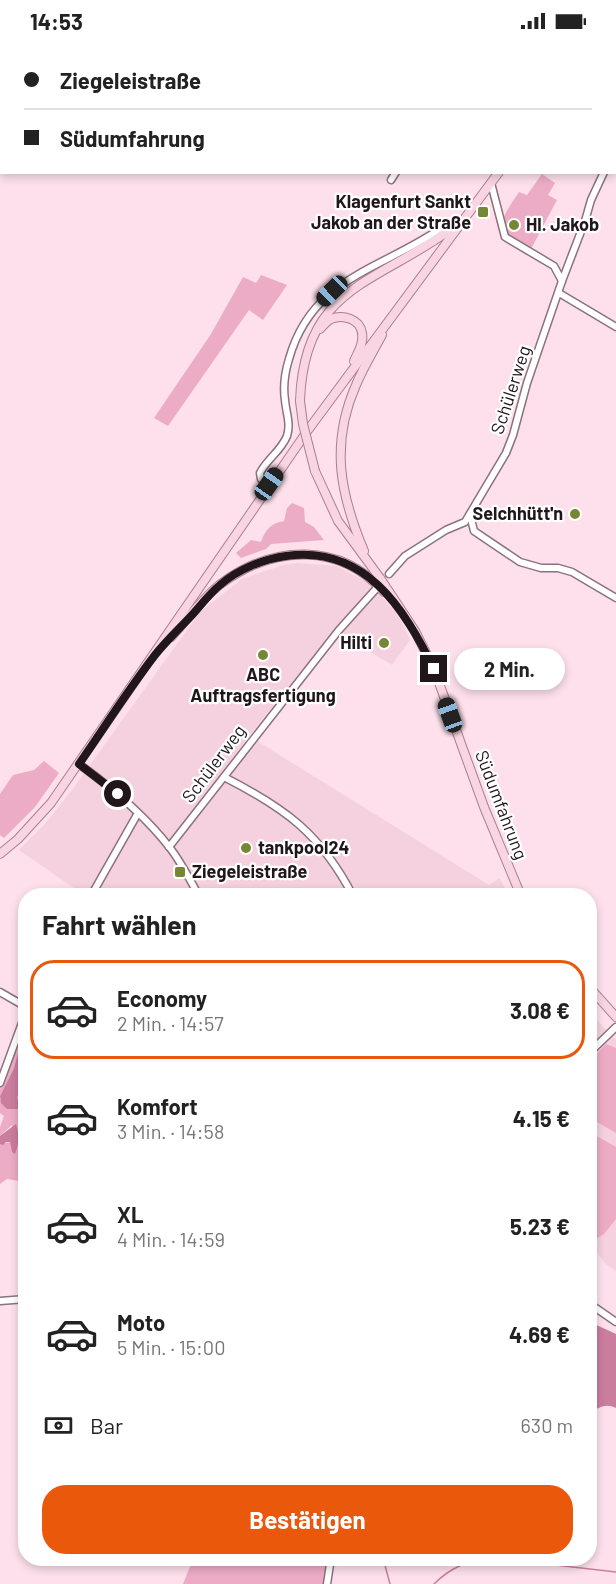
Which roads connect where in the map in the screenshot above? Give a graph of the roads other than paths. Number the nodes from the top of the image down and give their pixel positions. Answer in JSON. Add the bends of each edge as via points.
{"nodes":[{"id":1,"x":395,"y":174,"type":"edge"},
{"id":2,"x":498,"y":174,"type":"edge"},
{"id":3,"x":603,"y":174,"type":"edge"},
{"id":4,"x":391,"y":180,"type":"dead end"},
{"id":5,"x":491,"y":183,"type":"junction"},
{"id":6,"x":463,"y":220,"type":"junction"},
{"id":7,"x":450,"y":230,"type":"junction"},
{"id":8,"x":568,"y":265,"type":"junction"},
{"id":9,"x":554,"y":266,"type":"junction"},
{"id":10,"x":562,"y":281,"type":"junction"},
{"id":11,"x":559,"y":292,"type":"junction"},
{"id":12,"x":392,"y":317,"type":"junction"},
{"id":13,"x":616,"y":327,"type":"edge"},
{"id":14,"x":314,"y":334,"type":"junction"},
{"id":15,"x":348,"y":373,"type":"junction"},
{"id":16,"x":269,"y":484,"type":"junction"},
{"id":17,"x":470,"y":515,"type":"junction"},
{"id":18,"x":460,"y":525,"type":"junction"},
{"id":19,"x":474,"y":531,"type":"junction"},
{"id":20,"x":369,"y":564,"type":"junction"},
{"id":21,"x":389,"y":574,"type":"dead end"},
{"id":22,"x":616,"y":589,"type":"edge"},
{"id":23,"x":375,"y":590,"type":"dead end"},
{"id":24,"x":609,"y":594,"type":"junction"},
{"id":25,"x":616,"y":598,"type":"edge"},
{"id":26,"x":404,"y":615,"type":"junction"},
{"id":27,"x":156,"y":653,"type":"junction"},
{"id":28,"x":79,"y":764,"type":"junction"},
{"id":29,"x":224,"y":777,"type":"junction"},
{"id":30,"x":138,"y":813,"type":"junction"},
{"id":31,"x":169,"y":847,"type":"junction"},
{"id":32,"x":0,"y":854,"type":"edge"},
{"id":33,"x":96,"y":888,"type":"edge"},
{"id":34,"x":194,"y":888,"type":"edge"},
{"id":35,"x":348,"y":888,"type":"edge"},
{"id":36,"x":518,"y":888,"type":"edge"},
{"id":37,"x":0,"y":992,"type":"edge"},
{"id":38,"x":597,"y":996,"type":"edge"},
{"id":39,"x":18,"y":1004,"type":"edge"},
{"id":40,"x":616,"y":1017,"type":"edge"},
{"id":41,"x":616,"y":1027,"type":"edge"},
{"id":42,"x":18,"y":1032,"type":"edge"},
{"id":43,"x":597,"y":1045,"type":"edge"},
{"id":44,"x":0,"y":1083,"type":"edge"},
{"id":45,"x":18,"y":1300,"type":"edge"},
{"id":46,"x":0,"y":1301,"type":"edge"},
{"id":47,"x":597,"y":1309,"type":"edge"},
{"id":48,"x":616,"y":1322,"type":"edge"},
{"id":49,"x":330,"y":1566,"type":"edge"},
{"id":50,"x":327,"y":1584,"type":"edge"}],
"edges":[{"from":1,"to":4,"type":"street"},
{"from":2,"to":5,"type":"main road"},
{"from":3,"to":8,"type":"street","name":"Schülerweg"},
{"from":5,"to":6,"type":"main road"},
{"from":5,"to":9,"type":"street","via":[[505,237]]},
{"from":6,"to":7,"type":"main road","name":"Südumfahrung"},
{"from":6,"to":12,"type":"main road"},
{"from":7,"to":14,"type":"main road","name":"Südumfahrung","via":[[345,294]]},
{"from":7,"to":16,"type":"street","via":[[443,227],[344,282],[306,322],[294,344],[286,373],[288,430],[282,446],[260,472],[261,479]]},
{"from":8,"to":9,"type":"street"},
{"from":8,"to":10,"type":"street","name":"Schülerweg"},
{"from":9,"to":10,"type":"street"},
{"from":10,"to":11,"type":"street","name":"Schülerweg"},
{"from":11,"to":13,"type":"street"},
{"from":11,"to":17,"type":"street","name":"Schülerweg","via":[[506,453]]},
{"from":12,"to":15,"type":"main road"},
{"from":12,"to":20,"type":"main road","via":[[355,386],[343,425],[340,468],[345,502]]},
{"from":14,"to":15,"type":"main road","via":[[330,320],[352,319],[357,323],[362,343]]},
{"from":14,"to":20,"type":"main road","name":"Südumfahrung","bridge":true,"via":[[304,363],[300,401],[303,424],[315,471],[338,521]]},
{"from":15,"to":16,"type":"main road"},
{"from":16,"to":27,"type":"main road"},
{"from":17,"to":18,"type":"street","name":"Schülerweg"},
{"from":17,"to":19,"type":"street"},
{"from":18,"to":19,"type":"street"},
{"from":18,"to":21,"type":"street","name":"Schülerweg","via":[[405,556]]},
{"from":19,"to":24,"type":"street","via":[[520,562],[572,572]]},
{"from":20,"to":26,"type":"main road","name":"Südumfahrung"},
{"from":22,"to":24,"type":"street"},
{"from":23,"to":29,"type":"street","name":"Schülerweg"},
{"from":24,"to":25,"type":"street"},
{"from":26,"to":27,"type":"main road","via":[[376,583],[353,566],[312,554],[280,556],[258,562],[221,584]]},
{"from":26,"to":36,"type":"main road","name":"Südumfahrung","via":[[434,669]]},
{"from":27,"to":28,"type":"main road"},
{"from":28,"to":30,"type":"street"},
{"from":28,"to":32,"type":"main road","via":[[44,812]]},
{"from":29,"to":31,"type":"street","name":"Schülerweg"},
{"from":29,"to":35,"type":"street","via":[[269,801],[300,824],[325,850]]},
{"from":30,"to":31,"type":"street"},
{"from":30,"to":33,"type":"street"},
{"from":31,"to":34,"type":"street"},
{"from":37,"to":39,"type":"street"},
{"from":38,"to":40,"type":"main road"},
{"from":41,"to":43,"type":"street"},
{"from":42,"to":44,"type":"street"},
{"from":45,"to":46,"type":"street"},
{"from":47,"to":48,"type":"street"},
{"from":49,"to":50,"type":"street"}]}
